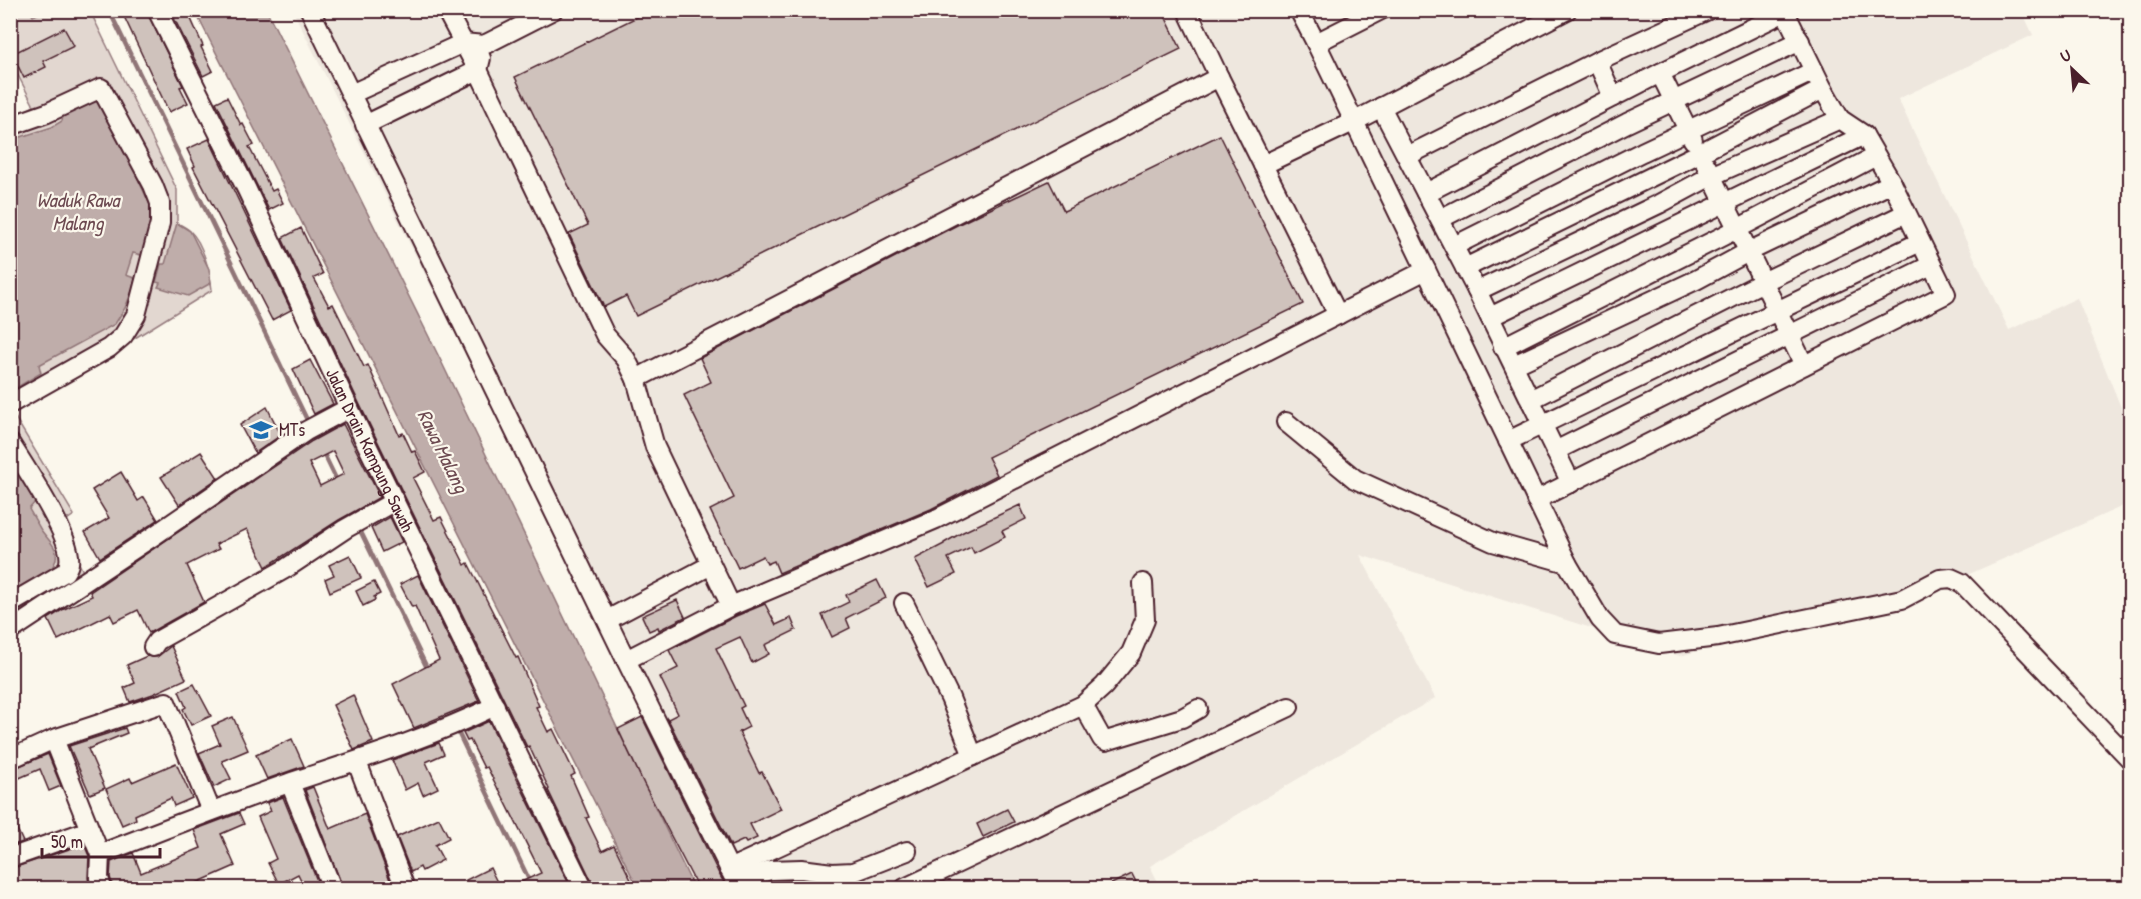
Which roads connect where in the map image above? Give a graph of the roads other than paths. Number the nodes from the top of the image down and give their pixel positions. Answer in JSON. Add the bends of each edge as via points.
{"nodes":[{"id":1,"x":157,"y":10,"type":"edge"},
{"id":2,"x":310,"y":10,"type":"edge"},
{"id":3,"x":446,"y":10,"type":"edge"},
{"id":4,"x":553,"y":10,"type":"edge"},
{"id":5,"x":1187,"y":10,"type":"edge"},
{"id":6,"x":1299,"y":10,"type":"edge"},
{"id":7,"x":1381,"y":10,"type":"edge"},
{"id":8,"x":1567,"y":10,"type":"edge"},
{"id":9,"x":1708,"y":10,"type":"edge"},
{"id":10,"x":1785,"y":11,"type":"edge"},
{"id":11,"x":1800,"y":41,"type":"junction"},
{"id":12,"x":463,"y":43,"type":"junction"},
{"id":13,"x":1316,"y":43,"type":"junction"},
{"id":14,"x":484,"y":45,"type":"junction"},
{"id":15,"x":1597,"y":61,"type":"junction"},
{"id":16,"x":478,"y":70,"type":"junction"},
{"id":17,"x":1814,"y":71,"type":"junction"},
{"id":18,"x":1660,"y":73,"type":"junction"},
{"id":19,"x":1219,"y":77,"type":"junction"},
{"id":20,"x":1823,"y":89,"type":"junction"},
{"id":21,"x":351,"y":94,"type":"junction"},
{"id":22,"x":1613,"y":97,"type":"junction"},
{"id":23,"x":1674,"y":100,"type":"junction"},
{"id":24,"x":1381,"y":107,"type":"junction"},
{"id":25,"x":1840,"y":118,"type":"junction"},
{"id":26,"x":1353,"y":122,"type":"junction"},
{"id":27,"x":365,"y":125,"type":"junction"},
{"id":28,"x":10,"y":126,"type":"edge"},
{"id":29,"x":1689,"y":130,"type":"junction"},
{"id":30,"x":1864,"y":135,"type":"junction"},
{"id":31,"x":1700,"y":153,"type":"junction"},
{"id":32,"x":1407,"y":156,"type":"junction"},
{"id":33,"x":1876,"y":156,"type":"junction"},
{"id":34,"x":1263,"y":165,"type":"junction"},
{"id":35,"x":1711,"y":176,"type":"junction"},
{"id":36,"x":1892,"y":183,"type":"junction"},
{"id":37,"x":1426,"y":193,"type":"junction"},
{"id":38,"x":1724,"y":202,"type":"junction"},
{"id":39,"x":1906,"y":213,"type":"junction"},
{"id":40,"x":1440,"y":219,"type":"junction"},
{"id":41,"x":1737,"y":229,"type":"junction"},
{"id":42,"x":1920,"y":242,"type":"junction"},
{"id":43,"x":1454,"y":246,"type":"junction"},
{"id":44,"x":1748,"y":252,"type":"junction"},
{"id":45,"x":1931,"y":265,"type":"junction"},
{"id":46,"x":1465,"y":268,"type":"junction"},
{"id":47,"x":1426,"y":270,"type":"junction"},
{"id":48,"x":1763,"y":282,"type":"junction"},
{"id":49,"x":1477,"y":291,"type":"junction"},
{"id":50,"x":1777,"y":311,"type":"junction"},
{"id":51,"x":1338,"y":315,"type":"junction"},
{"id":52,"x":1490,"y":317,"type":"junction"},
{"id":53,"x":1789,"y":336,"type":"junction"},
{"id":54,"x":1503,"y":347,"type":"junction"},
{"id":55,"x":1514,"y":365,"type":"junction"},
{"id":56,"x":1804,"y":366,"type":"junction"},
{"id":57,"x":636,"y":379,"type":"junction"},
{"id":58,"x":1530,"y":400,"type":"junction"},
{"id":59,"x":10,"y":404,"type":"edge"},
{"id":60,"x":349,"y":408,"type":"junction"},
{"id":61,"x":1286,"y":422,"type":"dead end"},
{"id":62,"x":1542,"y":424,"type":"junction"},
{"id":63,"x":1508,"y":441,"type":"junction"},
{"id":64,"x":10,"y":443,"type":"edge"},
{"id":65,"x":1555,"y":451,"type":"junction"},
{"id":66,"x":1570,"y":483,"type":"junction"},
{"id":67,"x":1536,"y":500,"type":"junction"},
{"id":68,"x":396,"y":501,"type":"junction"},
{"id":69,"x":1567,"y":563,"type":"junction"},
{"id":70,"x":711,"y":565,"type":"junction"},
{"id":71,"x":1143,"y":583,"type":"dead end"},
{"id":72,"x":37,"y":589,"type":"junction"},
{"id":73,"x":904,"y":603,"type":"dead end"},
{"id":74,"x":10,"y":604,"type":"edge"},
{"id":75,"x":731,"y":606,"type":"junction"},
{"id":76,"x":46,"y":608,"type":"junction"},
{"id":77,"x":607,"y":620,"type":"junction"},
{"id":78,"x":10,"y":631,"type":"edge"},
{"id":79,"x":153,"y":647,"type":"dead end"},
{"id":80,"x":626,"y":660,"type":"junction"},
{"id":81,"x":1083,"y":705,"type":"junction"},
{"id":82,"x":495,"y":706,"type":"junction"},
{"id":83,"x":1289,"y":707,"type":"dead end"},
{"id":84,"x":1198,"y":709,"type":"dead end"},
{"id":85,"x":54,"y":739,"type":"junction"},
{"id":86,"x":974,"y":756,"type":"junction"},
{"id":87,"x":10,"y":759,"type":"edge"},
{"id":88,"x":2130,"y":759,"type":"edge"},
{"id":89,"x":357,"y":762,"type":"junction"},
{"id":90,"x":290,"y":783,"type":"junction"},
{"id":91,"x":211,"y":811,"type":"junction"},
{"id":92,"x":90,"y":830,"type":"junction"},
{"id":93,"x":908,"y":851,"type":"dead end"},
{"id":94,"x":100,"y":854,"type":"junction"},
{"id":95,"x":10,"y":858,"type":"edge"},
{"id":96,"x":735,"y":880,"type":"edge"},
{"id":97,"x":102,"y":888,"type":"edge"},
{"id":98,"x":332,"y":888,"type":"edge"},
{"id":99,"x":405,"y":888,"type":"edge"},
{"id":100,"x":583,"y":888,"type":"edge"},
{"id":101,"x":905,"y":888,"type":"edge"}],
"edges":[{"from":1,"to":60,"type":"street","name":"Jalan Drain Kampung Sawah"},
{"from":2,"to":21,"type":"street"},
{"from":3,"to":12,"type":"street"},
{"from":4,"to":14,"type":"street"},
{"from":5,"to":19,"type":"street"},
{"from":6,"to":13,"type":"street"},
{"from":7,"to":13,"type":"street"},
{"from":8,"to":24,"type":"street"},
{"from":9,"to":15,"type":"street"},
{"from":10,"to":11,"type":"street"},
{"from":10,"to":18,"type":"street"},
{"from":11,"to":17,"type":"street"},
{"from":11,"to":23,"type":"street"},
{"from":12,"to":14,"type":"street"},
{"from":12,"to":16,"type":"street"},
{"from":12,"to":21,"type":"street"},
{"from":13,"to":26,"type":"street"},
{"from":14,"to":16,"type":"street"},
{"from":15,"to":22,"type":"street"},
{"from":15,"to":32,"type":"street"},
{"from":16,"to":27,"type":"street"},
{"from":16,"to":57,"type":"street","via":[[605,335],[626,358]]},
{"from":17,"to":20,"type":"street"},
{"from":17,"to":29,"type":"street"},
{"from":18,"to":22,"type":"street"},
{"from":18,"to":23,"type":"street"},
{"from":19,"to":34,"type":"street"},
{"from":19,"to":57,"type":"street"},
{"from":20,"to":25,"type":"street"},
{"from":20,"to":31,"type":"street"},
{"from":21,"to":27,"type":"street"},
{"from":22,"to":37,"type":"street"},
{"from":23,"to":29,"type":"street"},
{"from":23,"to":40,"type":"street"},
{"from":24,"to":26,"type":"street"},
{"from":24,"to":32,"type":"street"},
{"from":25,"to":30,"type":"street"},
{"from":25,"to":35,"type":"street"},
{"from":26,"to":34,"type":"street"},
{"from":26,"to":47,"type":"street"},
{"from":27,"to":77,"type":"street"},
{"from":28,"to":59,"type":"street","via":[[101,88],[160,203],[160,223],[136,315],[123,336],[109,348]]},
{"from":29,"to":31,"type":"street"},
{"from":29,"to":43,"type":"street"},
{"from":30,"to":33,"type":"street"},
{"from":30,"to":38,"type":"street"},
{"from":31,"to":35,"type":"street"},
{"from":31,"to":46,"type":"street"},
{"from":32,"to":37,"type":"street"},
{"from":33,"to":36,"type":"street"},
{"from":33,"to":41,"type":"street"},
{"from":34,"to":51,"type":"street"},
{"from":35,"to":38,"type":"street"},
{"from":35,"to":49,"type":"street"},
{"from":36,"to":39,"type":"street"},
{"from":36,"to":44,"type":"street"},
{"from":37,"to":40,"type":"street"},
{"from":38,"to":41,"type":"street"},
{"from":38,"to":52,"type":"street"},
{"from":39,"to":42,"type":"street"},
{"from":39,"to":48,"type":"street"},
{"from":40,"to":43,"type":"street"},
{"from":41,"to":44,"type":"street"},
{"from":41,"to":54,"type":"street"},
{"from":42,"to":45,"type":"street"},
{"from":42,"to":50,"type":"street"},
{"from":43,"to":46,"type":"street"},
{"from":44,"to":48,"type":"street"},
{"from":44,"to":55,"type":"street"},
{"from":45,"to":53,"type":"street"},
{"from":45,"to":56,"type":"street","via":[[1946,294]]},
{"from":46,"to":49,"type":"street"},
{"from":47,"to":51,"type":"street"},
{"from":47,"to":63,"type":"street"},
{"from":48,"to":50,"type":"street"},
{"from":48,"to":58,"type":"street"},
{"from":49,"to":52,"type":"street"},
{"from":50,"to":53,"type":"street"},
{"from":50,"to":62,"type":"street"},
{"from":51,"to":75,"type":"street","via":[[936,519]]},
{"from":52,"to":54,"type":"street"},
{"from":53,"to":56,"type":"street"},
{"from":53,"to":65,"type":"street"},
{"from":54,"to":55,"type":"street"},
{"from":55,"to":58,"type":"street"},
{"from":56,"to":66,"type":"street"},
{"from":57,"to":70,"type":"street","via":[[654,447]]},
{"from":58,"to":62,"type":"street"},
{"from":60,"to":68,"type":"street","name":"Jalan Drain Kampung Sawah"},
{"from":60,"to":76,"type":"street","via":[[306,431]]},
{"from":61,"to":69,"type":"street","via":[[1354,479],[1493,542]]},
{"from":62,"to":63,"type":"street"},
{"from":62,"to":65,"type":"street"},
{"from":63,"to":67,"type":"street"},
{"from":64,"to":72,"type":"street","via":[[48,503],[68,551],[70,562],[65,572]]},
{"from":65,"to":66,"type":"street"},
{"from":66,"to":67,"type":"street"},
{"from":67,"to":69,"type":"street"},
{"from":68,"to":79,"type":"street","via":[[157,641]]},
{"from":68,"to":82,"type":"street","name":"Jalan Drain Kampung Sawah"},
{"from":69,"to":88,"type":"street","via":[[1600,619],[1615,635],[1659,644],[1718,637],[1902,599],[1940,579],[1951,578],[1962,583]]},
{"from":70,"to":75,"type":"street"},
{"from":70,"to":77,"type":"street"},
{"from":71,"to":81,"type":"street","via":[[1145,620],[1131,653]]},
{"from":72,"to":74,"type":"street"},
{"from":72,"to":76,"type":"street"},
{"from":73,"to":86,"type":"street"},
{"from":75,"to":80,"type":"street"},
{"from":76,"to":78,"type":"street"},
{"from":77,"to":80,"type":"street"},
{"from":80,"to":96,"type":"street"},
{"from":81,"to":84,"type":"street","via":[[1106,741],[1182,718]]},
{"from":81,"to":86,"type":"street"},
{"from":82,"to":89,"type":"street"},
{"from":82,"to":100,"type":"street","name":"Jalan Drain Kampung Sawah"},
{"from":83,"to":101,"type":"street"},
{"from":85,"to":87,"type":"street"},
{"from":85,"to":91,"type":"street","via":[[166,702]]},
{"from":85,"to":92,"type":"street"},
{"from":86,"to":96,"type":"street"},
{"from":89,"to":90,"type":"street"},
{"from":89,"to":99,"type":"street"},
{"from":90,"to":91,"type":"street"},
{"from":90,"to":98,"type":"street"},
{"from":91,"to":94,"type":"street"},
{"from":92,"to":94,"type":"street"},
{"from":92,"to":95,"type":"street"},
{"from":93,"to":96,"type":"street","via":[[853,872],[770,870]]},
{"from":94,"to":97,"type":"street"}]}
